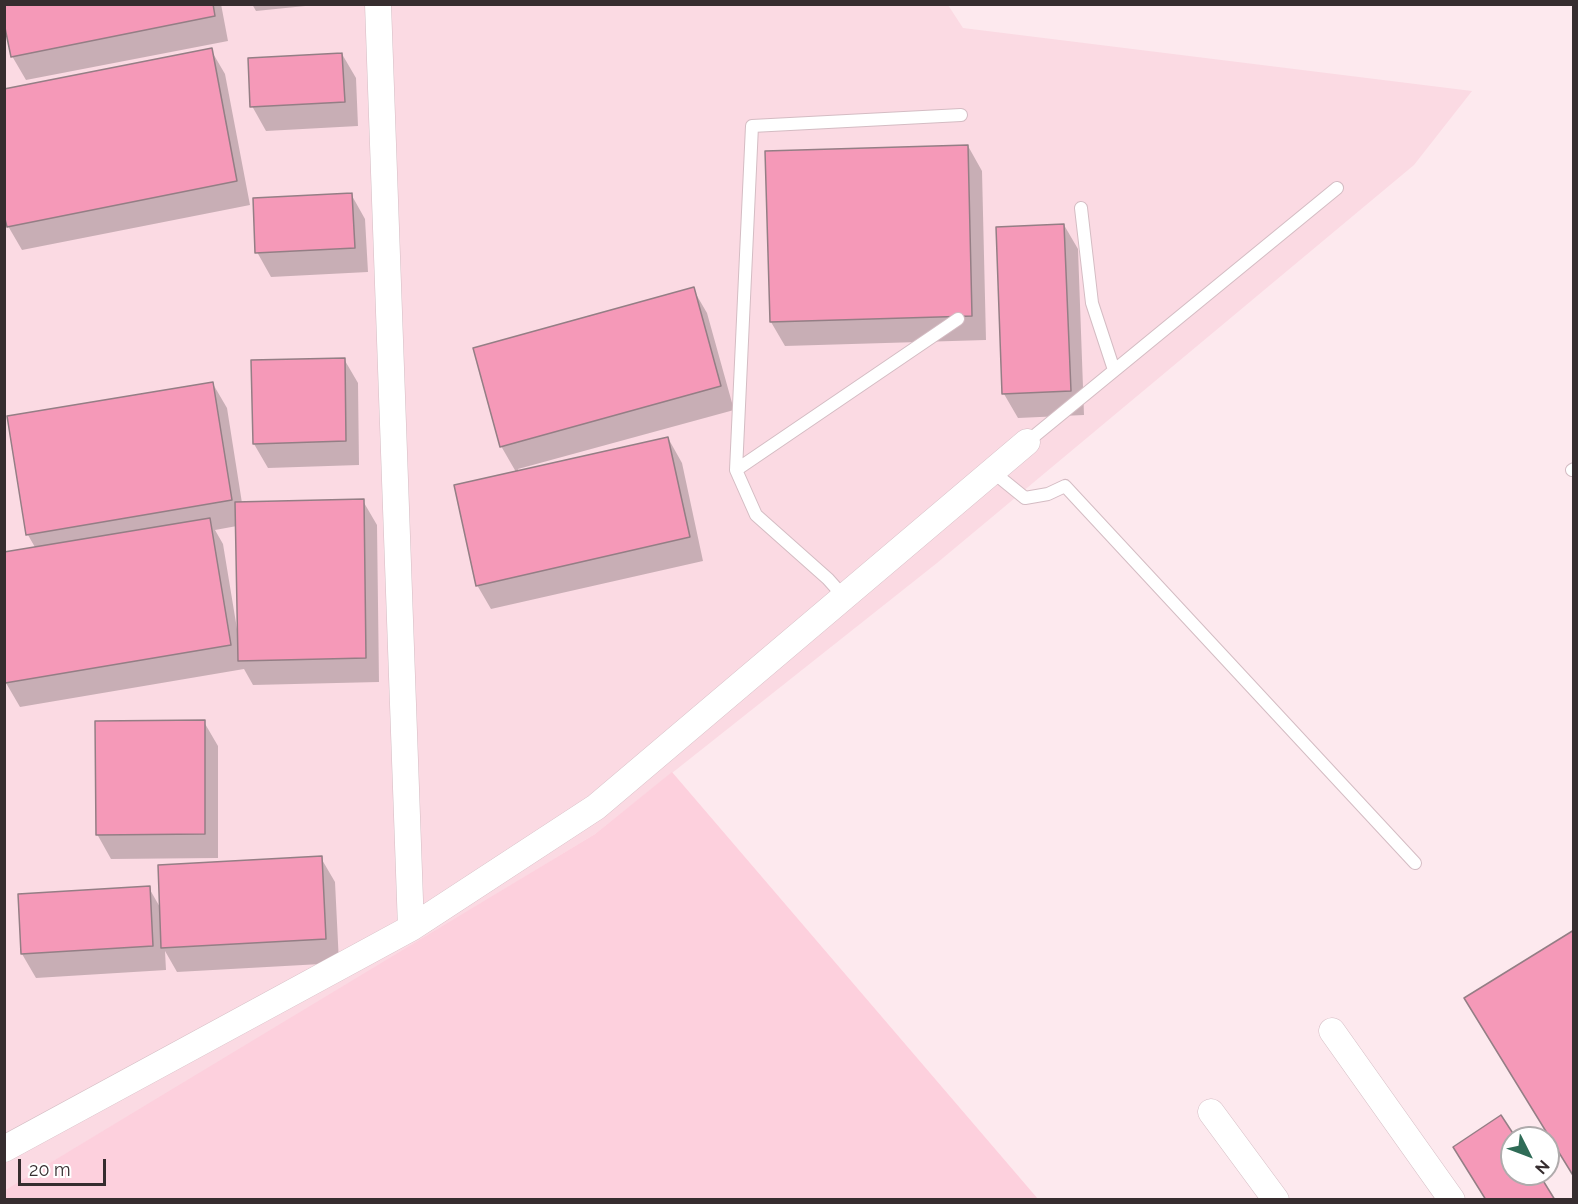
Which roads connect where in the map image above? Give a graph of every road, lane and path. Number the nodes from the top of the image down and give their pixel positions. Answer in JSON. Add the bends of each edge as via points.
{"nodes":[{"id":1,"x":378,"y":4,"type":"edge"},
{"id":2,"x":961,"y":115,"type":"dead end"},
{"id":3,"x":1337,"y":188,"type":"dead end"},
{"id":4,"x":1081,"y":208,"type":"dead end"},
{"id":5,"x":958,"y":319,"type":"dead end"},
{"id":6,"x":1114,"y":370,"type":"junction"},
{"id":7,"x":1027,"y":442,"type":"joint"},
{"id":8,"x":736,"y":470,"type":"junction"},
{"id":9,"x":993,"y":472,"type":"junction"},
{"id":10,"x":843,"y":597,"type":"junction"},
{"id":11,"x":1415,"y":863,"type":"dead end"},
{"id":12,"x":411,"y":928,"type":"junction"},
{"id":13,"x":1332,"y":1031,"type":"dead end"},
{"id":14,"x":1211,"y":1112,"type":"dead end"},
{"id":15,"x":4,"y":1149,"type":"edge"},
{"id":16,"x":1276,"y":1200,"type":"edge"},
{"id":17,"x":1452,"y":1200,"type":"edge"}],
"edges":[{"from":1,"to":12,"type":"street"},
{"from":2,"to":8,"type":"lane","via":[[752,126]]},
{"from":3,"to":6,"type":"lane"},
{"from":4,"to":6,"type":"lane","via":[[1092,303]]},
{"from":5,"to":8,"type":"lane"},
{"from":6,"to":7,"type":"lane"},
{"from":7,"to":9,"type":"street"},
{"from":8,"to":10,"type":"lane","via":[[756,515]]},
{"from":9,"to":10,"type":"street"},
{"from":9,"to":11,"type":"lane","via":[[1025,498],[1065,486]]},
{"from":10,"to":12,"type":"street","via":[[596,807]]},
{"from":12,"to":15,"type":"street"},
{"from":13,"to":17,"type":"street"},
{"from":14,"to":16,"type":"street"}]}
